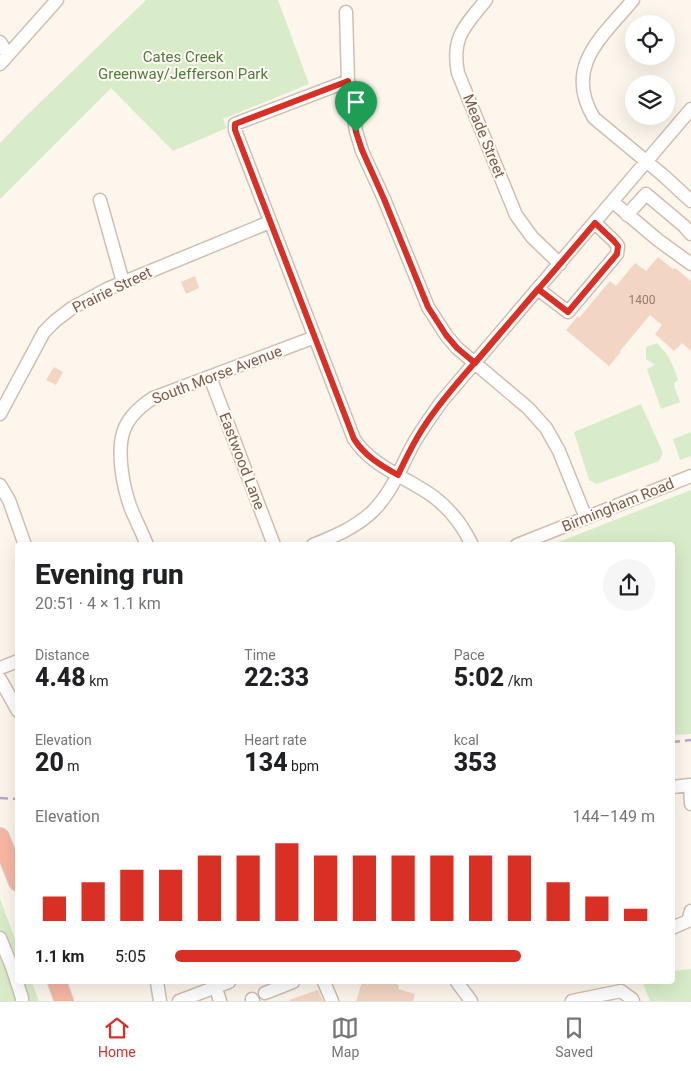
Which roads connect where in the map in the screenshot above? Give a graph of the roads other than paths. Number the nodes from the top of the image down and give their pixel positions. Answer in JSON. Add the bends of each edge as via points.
{"nodes":[{"id":1,"x":57,"y":0,"type":"edge"},
{"id":2,"x":486,"y":0,"type":"edge"},
{"id":3,"x":633,"y":0,"type":"edge"},
{"id":4,"x":346,"y":12,"type":"dead end"},
{"id":5,"x":0,"y":42,"type":"edge"},
{"id":6,"x":4,"y":60,"type":"edge"},
{"id":7,"x":348,"y":81,"type":"junction"},
{"id":8,"x":691,"y":109,"type":"edge"},
{"id":9,"x":647,"y":162,"type":"junction"},
{"id":10,"x":100,"y":200,"type":"dead end"},
{"id":11,"x":691,"y":201,"type":"edge"},
{"id":12,"x":612,"y":202,"type":"junction"},
{"id":13,"x":628,"y":215,"type":"junction"},
{"id":14,"x":270,"y":222,"type":"junction"},
{"id":15,"x":595,"y":223,"type":"junction"},
{"id":16,"x":691,"y":234,"type":"edge"},
{"id":17,"x":560,"y":264,"type":"junction"},
{"id":18,"x":691,"y":264,"type":"edge"},
{"id":19,"x":123,"y":282,"type":"junction"},
{"id":20,"x":538,"y":289,"type":"junction"},
{"id":21,"x":315,"y":337,"type":"junction"},
{"id":22,"x":475,"y":363,"type":"junction"},
{"id":23,"x":210,"y":377,"type":"junction"},
{"id":24,"x":0,"y":414,"type":"edge"},
{"id":25,"x":398,"y":475,"type":"junction"},
{"id":26,"x":691,"y":476,"type":"edge"},
{"id":27,"x":0,"y":485,"type":"edge"},
{"id":28,"x":586,"y":518,"type":"junction"},
{"id":29,"x":24,"y":542,"type":"edge"},
{"id":30,"x":146,"y":542,"type":"edge"},
{"id":31,"x":273,"y":542,"type":"edge"},
{"id":32,"x":322,"y":542,"type":"edge"},
{"id":33,"x":470,"y":542,"type":"edge"},
{"id":34,"x":524,"y":542,"type":"edge"},
{"id":35,"x":15,"y":662,"type":"edge"},
{"id":36,"x":0,"y":668,"type":"edge"},
{"id":37,"x":0,"y":679,"type":"edge"},
{"id":38,"x":15,"y":706,"type":"edge"},
{"id":39,"x":675,"y":787,"type":"edge"},
{"id":40,"x":691,"y":804,"type":"edge"},
{"id":41,"x":0,"y":838,"type":"edge"},
{"id":42,"x":15,"y":875,"type":"edge"},
{"id":43,"x":691,"y":911,"type":"edge"},
{"id":44,"x":675,"y":927,"type":"edge"},
{"id":45,"x":0,"y":938,"type":"edge"},
{"id":46,"x":15,"y":976,"type":"edge"},
{"id":47,"x":17,"y":984,"type":"edge"},
{"id":48,"x":58,"y":984,"type":"edge"},
{"id":49,"x":157,"y":984,"type":"edge"},
{"id":50,"x":288,"y":984,"type":"edge"},
{"id":51,"x":325,"y":984,"type":"edge"},
{"id":52,"x":463,"y":984,"type":"edge"},
{"id":53,"x":214,"y":985,"type":"edge"},
{"id":54,"x":266,"y":993,"type":"dead end"},
{"id":55,"x":22,"y":1001,"type":"edge"},
{"id":56,"x":64,"y":1001,"type":"edge"},
{"id":57,"x":160,"y":1001,"type":"edge"},
{"id":58,"x":179,"y":1001,"type":"edge"},
{"id":59,"x":220,"y":1001,"type":"edge"},
{"id":60,"x":332,"y":1001,"type":"edge"},
{"id":61,"x":471,"y":1001,"type":"edge"},
{"id":62,"x":572,"y":1001,"type":"edge"},
{"id":63,"x":633,"y":1001,"type":"edge"}],
"edges":[{"from":1,"to":6,"type":"street"},
{"from":2,"to":17,"type":"street","name":"Meade Street","via":[[461,32],[456,49],[458,73],[516,215],[532,238]]},
{"from":3,"to":9,"type":"street","via":[[593,48],[582,78],[588,109],[594,118]]},
{"from":4,"to":7,"type":"street"},
{"from":5,"to":6,"type":"street"},
{"from":7,"to":14,"type":"street","via":[[235,124]]},
{"from":7,"to":22,"type":"street","via":[[354,125],[362,150],[428,307],[446,335]]},
{"from":8,"to":9,"type":"street"},
{"from":9,"to":11,"type":"street"},
{"from":9,"to":12,"type":"street"},
{"from":10,"to":19,"type":"street"},
{"from":12,"to":13,"type":"street"},
{"from":12,"to":15,"type":"street"},
{"from":13,"to":16,"type":"street","via":[[646,194]]},
{"from":13,"to":18,"type":"street"},
{"from":14,"to":19,"type":"street","name":"Prairie Street"},
{"from":14,"to":21,"type":"street"},
{"from":15,"to":17,"type":"street"},
{"from":15,"to":20,"type":"street","via":[[618,246],[617,254],[568,312]]},
{"from":17,"to":20,"type":"street"},
{"from":19,"to":24,"type":"street","name":"Prairie Street","via":[[72,308],[44,332]]},
{"from":20,"to":22,"type":"street"},
{"from":21,"to":23,"type":"street","name":"South Morse Avenue"},
{"from":21,"to":25,"type":"street","via":[[354,439],[367,456]]},
{"from":22,"to":25,"type":"street","via":[[425,425]]},
{"from":22,"to":28,"type":"street","via":[[528,408],[546,428],[559,451]]},
{"from":23,"to":30,"type":"street","name":"South Morse Avenue","via":[[153,398],[139,409],[123,433],[123,478]]},
{"from":23,"to":31,"type":"street","name":"Eastwood Lane"},
{"from":25,"to":32,"type":"street","via":[[382,501],[362,520]]},
{"from":25,"to":33,"type":"street","via":[[445,506]]},
{"from":26,"to":28,"type":"street","name":"Birmingham Road"},
{"from":27,"to":29,"type":"street"},
{"from":28,"to":34,"type":"street","name":"Birmingham Road"},
{"from":35,"to":36,"type":"street"},
{"from":37,"to":38,"type":"street"},
{"from":39,"to":40,"type":"street","via":[[690,785]]},
{"from":41,"to":42,"type":"highway"},
{"from":43,"to":44,"type":"street","via":[[688,921]]},
{"from":45,"to":46,"type":"street"},
{"from":47,"to":55,"type":"street"},
{"from":48,"to":56,"type":"highway"},
{"from":49,"to":57,"type":"street"},
{"from":50,"to":54,"type":"street"},
{"from":51,"to":60,"type":"street"},
{"from":52,"to":61,"type":"street"},
{"from":53,"to":58,"type":"street"},
{"from":53,"to":59,"type":"street"},
{"from":62,"to":63,"type":"street","via":[[621,991]]}]}
